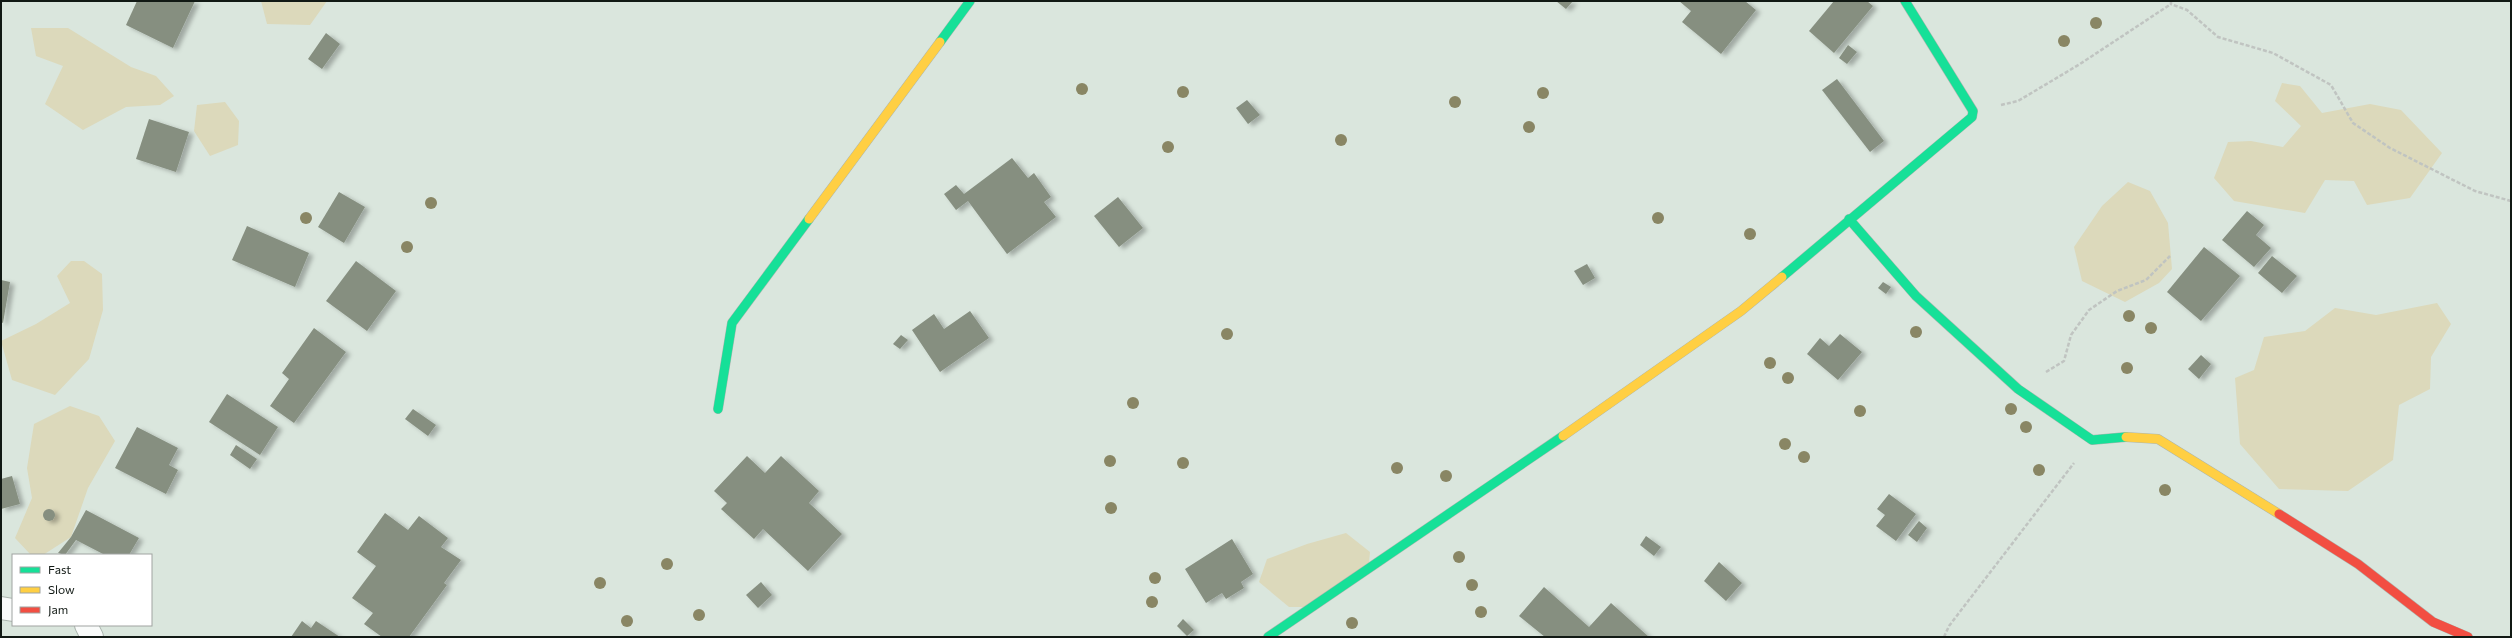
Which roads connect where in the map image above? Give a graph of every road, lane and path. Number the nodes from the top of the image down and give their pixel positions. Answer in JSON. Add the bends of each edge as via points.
{"nodes":[{"id":1,"x":970,"y":1,"type":"edge"},
{"id":2,"x":1905,"y":1,"type":"edge"},
{"id":3,"x":2171,"y":3,"type":"edge"},
{"id":4,"x":1973,"y":111,"type":"junction"},
{"id":5,"x":2511,"y":201,"type":"edge"},
{"id":6,"x":1849,"y":219,"type":"junction"},
{"id":7,"x":2170,"y":256,"type":"dead end"},
{"id":8,"x":2018,"y":389,"type":"junction"},
{"id":9,"x":718,"y":409,"type":"dead end"},
{"id":10,"x":2092,"y":440,"type":"junction"},
{"id":11,"x":1,"y":608,"type":"edge"},
{"id":12,"x":12,"y":610,"type":"edge"},
{"id":13,"x":86,"y":626,"type":"edge"},
{"id":14,"x":92,"y":637,"type":"edge"},
{"id":15,"x":1268,"y":637,"type":"edge"},
{"id":16,"x":1944,"y":637,"type":"edge"},
{"id":17,"x":2468,"y":637,"type":"edge"}],
"edges":[{"from":1,"to":9,"type":"street","via":[[732,323]]},
{"from":2,"to":4,"type":"street"},
{"from":3,"to":4,"type":"path","via":[[2080,64],[2018,101]]},
{"from":3,"to":5,"type":"path","via":[[2187,10],[2218,37],[2273,53],[2331,85],[2353,123],[2390,148],[2475,191]]},
{"from":4,"to":6,"type":"street","via":[[1972,117]]},
{"from":6,"to":8,"type":"street","via":[[1916,296]]},
{"from":6,"to":15,"type":"street","via":[[1740,311],[1546,448]]},
{"from":7,"to":8,"type":"path","via":[[2146,280],[2116,291],[2089,310],[2071,335],[2064,361]]},
{"from":8,"to":10,"type":"street"},
{"from":10,"to":16,"type":"path","via":[[1949,626]]},
{"from":10,"to":17,"type":"street","via":[[2131,437],[2158,440],[2228,481],[2358,564],[2432,622]]},
{"from":11,"to":12,"type":"street"},
{"from":13,"to":14,"type":"street"}]}
